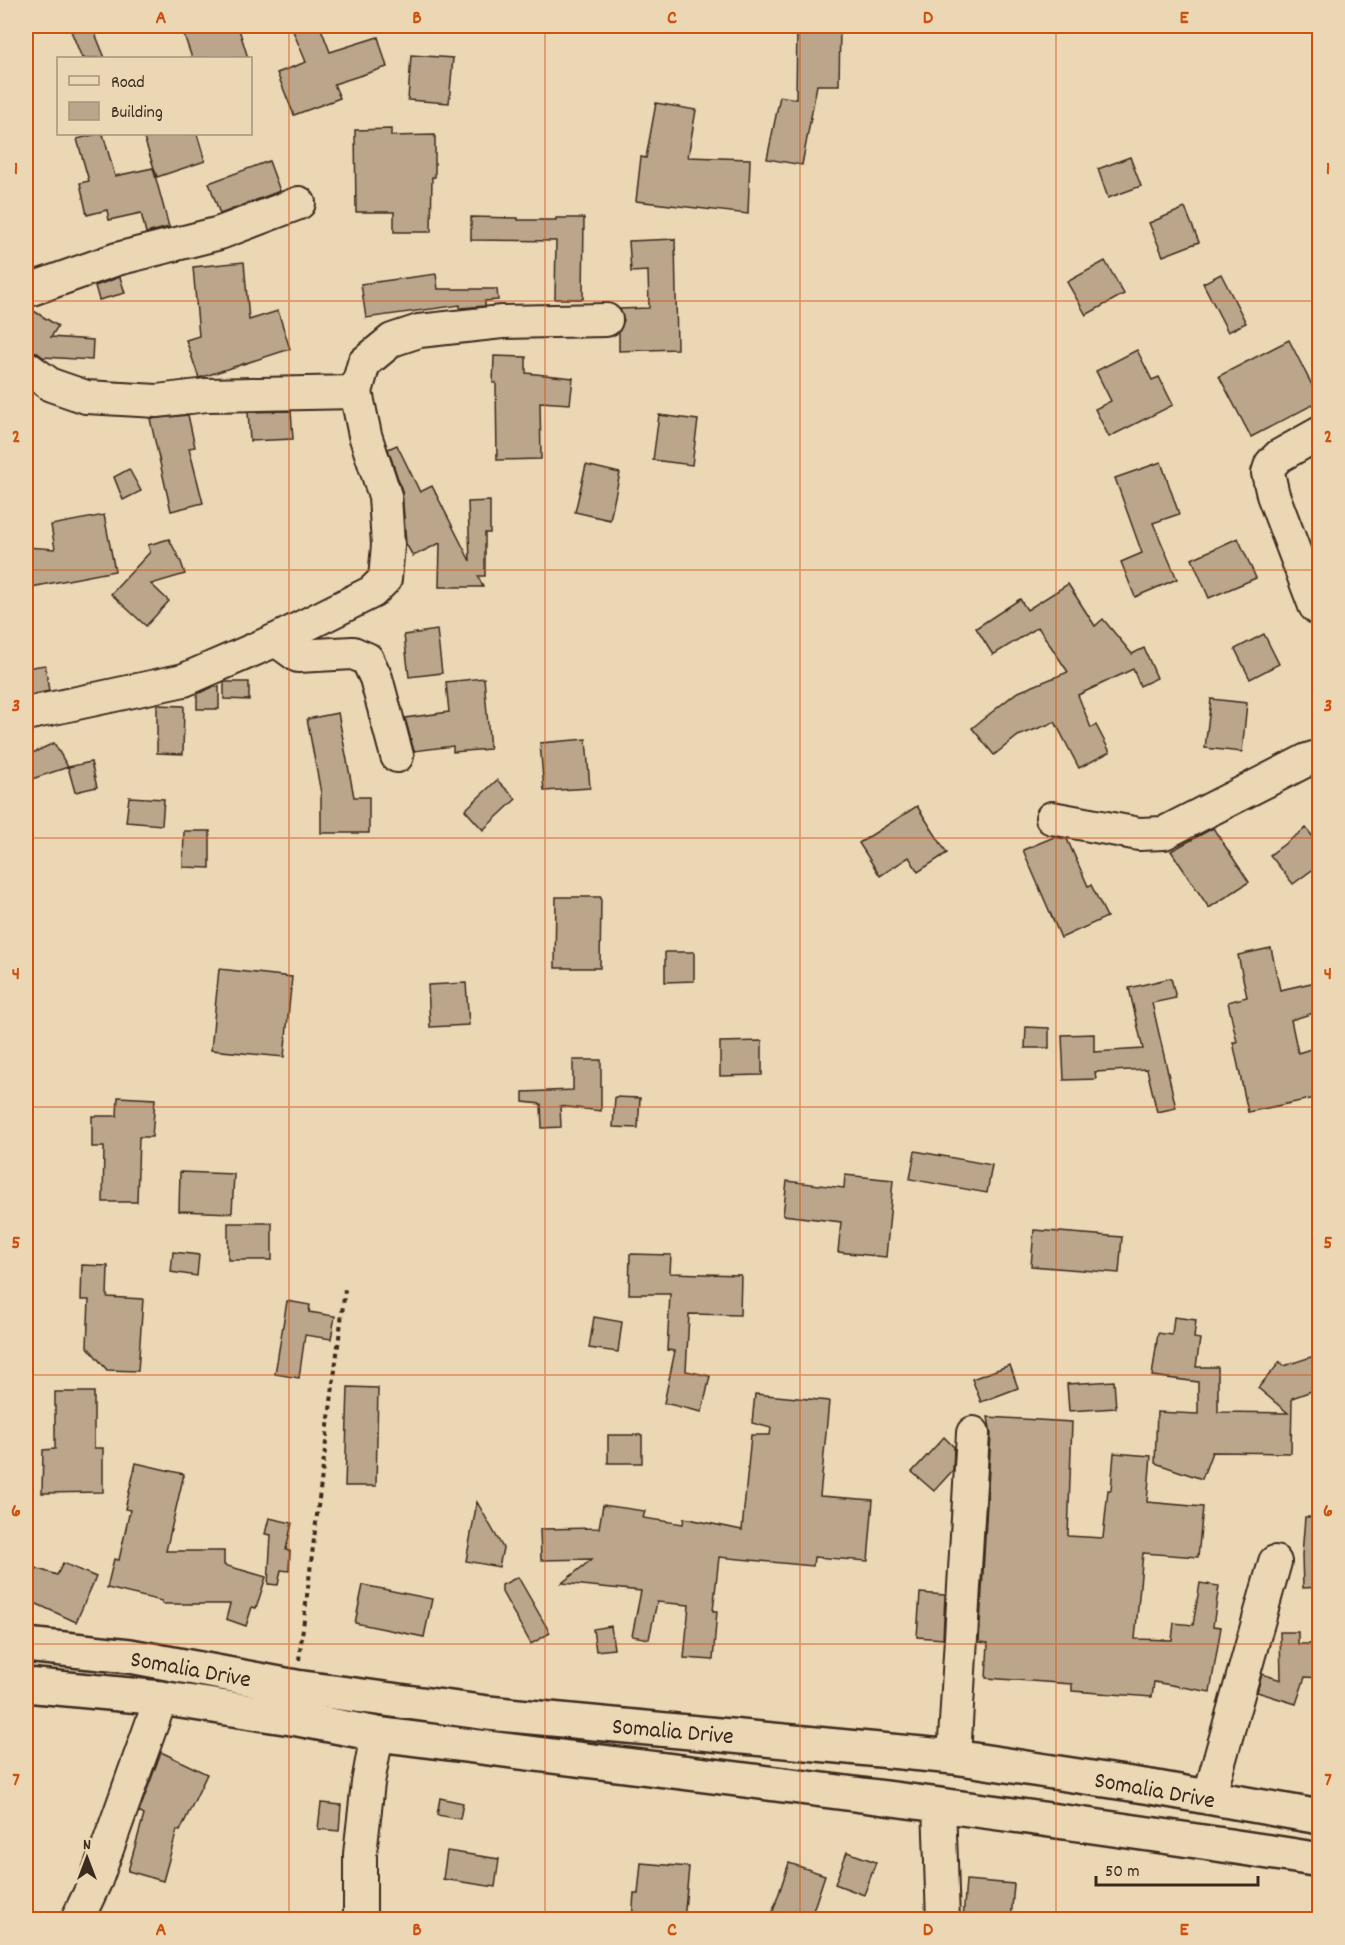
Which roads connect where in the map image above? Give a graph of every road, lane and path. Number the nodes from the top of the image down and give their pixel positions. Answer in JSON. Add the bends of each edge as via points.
{"nodes":[{"id":1,"x":299,"y":203,"type":"dead end"},
{"id":2,"x":26,"y":291,"type":"edge"},
{"id":3,"x":606,"y":320,"type":"dead end"},
{"id":4,"x":26,"y":367,"type":"edge"},
{"id":5,"x":356,"y":392,"type":"junction"},
{"id":6,"x":1320,"y":433,"type":"edge"},
{"id":7,"x":1320,"y":610,"type":"edge"},
{"id":8,"x":276,"y":640,"type":"junction"},
{"id":9,"x":26,"y":714,"type":"edge"},
{"id":10,"x":397,"y":756,"type":"dead end"},
{"id":11,"x":1320,"y":756,"type":"edge"},
{"id":12,"x":1052,"y":818,"type":"dead end"},
{"id":13,"x":345,"y":1288,"type":"dead end"},
{"id":14,"x":973,"y":1433,"type":"dead end"},
{"id":15,"x":1275,"y":1562,"type":"dead end"},
{"id":16,"x":26,"y":1645,"type":"edge"},
{"id":17,"x":26,"y":1685,"type":"edge"},
{"id":18,"x":296,"y":1687,"type":"junction"},
{"id":19,"x":161,"y":1698,"type":"junction"},
{"id":20,"x":377,"y":1734,"type":"junction"},
{"id":21,"x":954,"y":1757,"type":"junction"},
{"id":22,"x":1209,"y":1798,"type":"junction"},
{"id":23,"x":939,"y":1805,"type":"junction"},
{"id":24,"x":1320,"y":1817,"type":"edge"},
{"id":25,"x":1320,"y":1860,"type":"edge"},
{"id":26,"x":77,"y":1920,"type":"edge"},
{"id":27,"x":360,"y":1920,"type":"edge"},
{"id":28,"x":943,"y":1920,"type":"edge"}],
"edges":[{"from":1,"to":2,"type":"street","via":[[220,233],[117,259]]},
{"from":3,"to":5,"type":"street","via":[[502,322],[419,331],[392,340],[364,363]]},
{"from":4,"to":5,"type":"street","via":[[51,385],[86,397],[157,401],[207,395]]},
{"from":5,"to":8,"type":"street","via":[[385,496],[385,579],[372,592]]},
{"from":6,"to":7,"type":"street","via":[[1279,456],[1268,473],[1315,606]]},
{"from":8,"to":9,"type":"street","via":[[184,680]]},
{"from":8,"to":10,"type":"street","via":[[298,656],[353,653],[367,659]]},
{"from":11,"to":12,"type":"street","via":[[1164,833],[1139,834]]},
{"from":13,"to":18,"type":"path"},
{"from":14,"to":21,"type":"street"},
{"from":15,"to":22,"type":"street"},
{"from":16,"to":18,"type":"main road","name":"Somalia Drive","via":[[130,1656]]},
{"from":17,"to":19,"type":"main road","name":"Somalia Drive"},
{"from":18,"to":21,"type":"main road","name":"Somalia Drive","via":[[488,1713]]},
{"from":19,"to":20,"type":"main road","name":"Somalia Drive"},
{"from":19,"to":26,"type":"street","via":[[96,1880]]},
{"from":20,"to":23,"type":"main road","name":"Somalia Drive"},
{"from":20,"to":27,"type":"street","via":[[360,1854]]},
{"from":21,"to":22,"type":"main road","name":"Somalia Drive"},
{"from":22,"to":24,"type":"main road","name":"Somalia Drive"},
{"from":23,"to":25,"type":"main road","name":"Somalia Drive"},
{"from":23,"to":28,"type":"street"}]}
